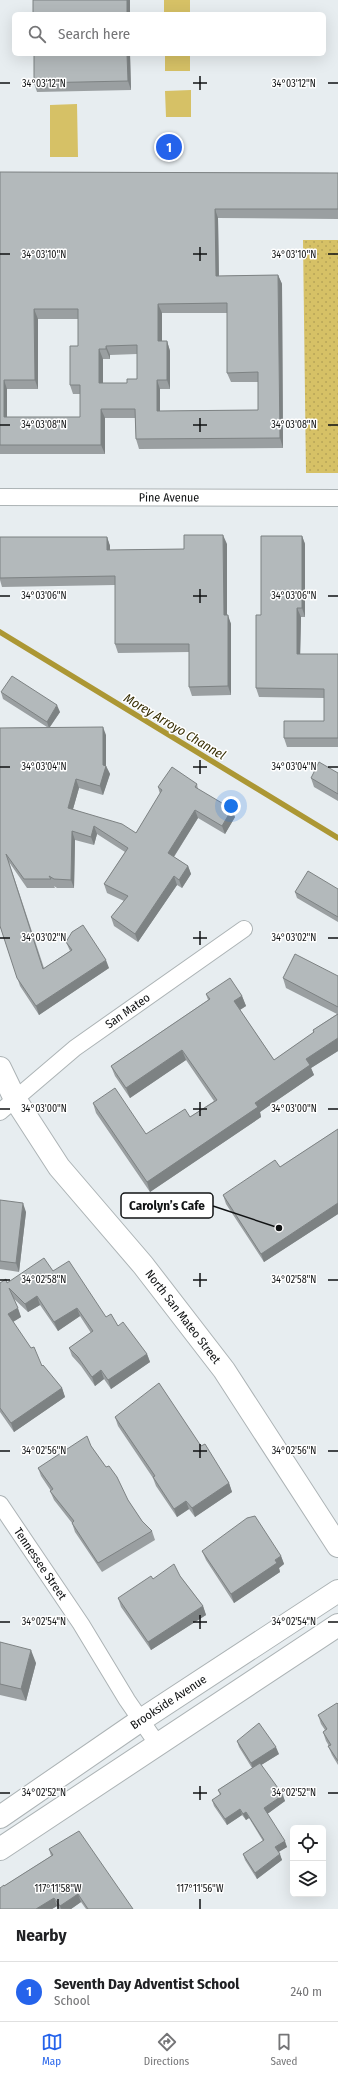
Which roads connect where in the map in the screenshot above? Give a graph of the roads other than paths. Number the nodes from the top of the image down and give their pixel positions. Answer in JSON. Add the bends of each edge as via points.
{"nodes":[{"id":1,"x":0,"y":497,"type":"edge"},
{"id":2,"x":338,"y":498,"type":"edge"},
{"id":3,"x":244,"y":929,"type":"dead end"},
{"id":4,"x":0,"y":1068,"type":"edge"},
{"id":5,"x":7,"y":1106,"type":"edge"},
{"id":6,"x":0,"y":1504,"type":"edge"},
{"id":7,"x":338,"y":1546,"type":"edge"},
{"id":8,"x":338,"y":1590,"type":"edge"},
{"id":9,"x":338,"y":1625,"type":"edge"},
{"id":10,"x":141,"y":1720,"type":"junction"},
{"id":11,"x":158,"y":1745,"type":"junction"},
{"id":12,"x":0,"y":1817,"type":"edge"},
{"id":13,"x":0,"y":1849,"type":"edge"}],
"edges":[{"from":1,"to":2,"type":"street","name":"Pine Avenue"},
{"from":3,"to":5,"type":"street","name":"San Mateo","via":[[75,1048]]},
{"from":4,"to":5,"type":"main road"},
{"from":5,"to":7,"type":"main road","name":"North San Mateo Street","via":[[143,1265],[224,1370]]},
{"from":6,"to":10,"type":"street","name":"Tennessee Street","via":[[81,1624]]},
{"from":8,"to":10,"type":"main road","name":"Brookside Avenue"},
{"from":9,"to":11,"type":"main road"},
{"from":10,"to":11,"type":"street","name":"Tennessee Street"},
{"from":10,"to":12,"type":"main road","name":"Brookside Avenue"},
{"from":11,"to":13,"type":"main road"}]}
